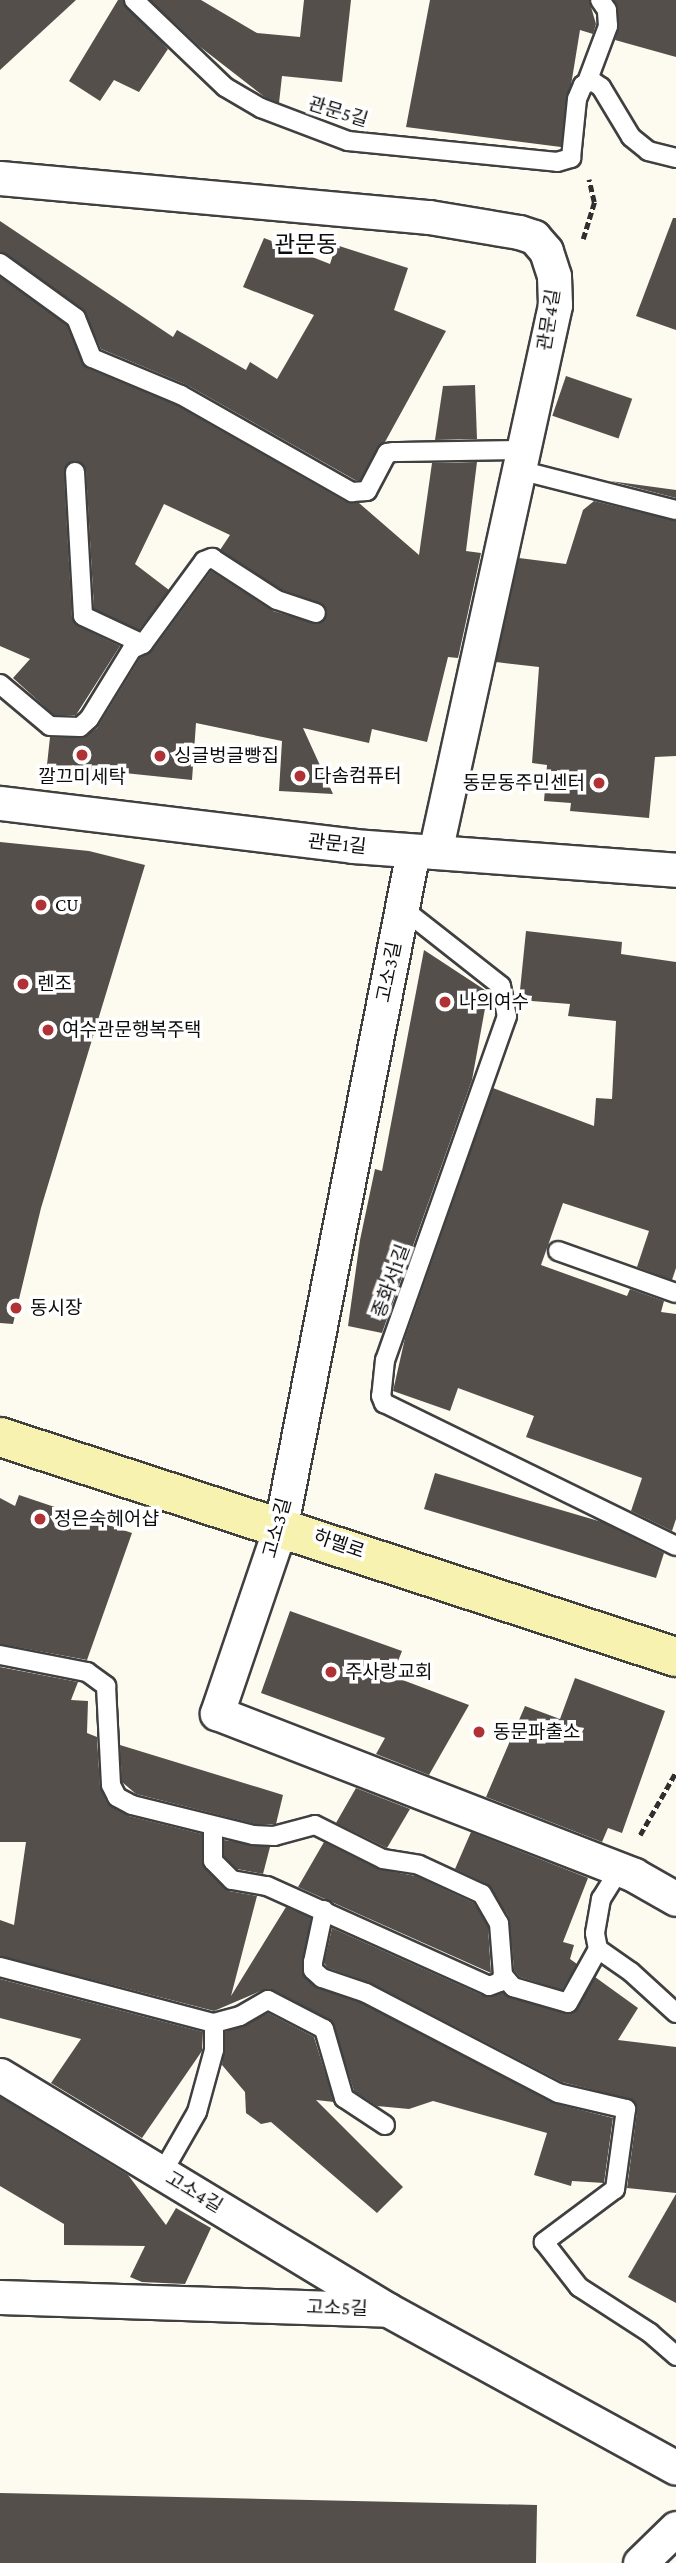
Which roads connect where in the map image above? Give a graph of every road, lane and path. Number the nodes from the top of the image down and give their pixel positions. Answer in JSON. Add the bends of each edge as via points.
{"nodes":[{"id":1,"x":134,"y":0,"type":"edge"},
{"id":2,"x":600,"y":0,"type":"edge"},
{"id":3,"x":587,"y":82,"type":"junction"},
{"id":4,"x":571,"y":158,"type":"junction"},
{"id":5,"x":676,"y":158,"type":"edge"},
{"id":6,"x":0,"y":178,"type":"edge"},
{"id":7,"x":582,"y":243,"type":"dead end"},
{"id":8,"x":0,"y":263,"type":"edge"},
{"id":9,"x":521,"y":460,"type":"junction"},
{"id":10,"x":75,"y":472,"type":"dead end"},
{"id":11,"x":676,"y":510,"type":"edge"},
{"id":12,"x":316,"y":613,"type":"dead end"},
{"id":13,"x":143,"y":643,"type":"junction"},
{"id":14,"x":0,"y":684,"type":"edge"},
{"id":15,"x":0,"y":803,"type":"edge"},
{"id":16,"x":424,"y":851,"type":"junction"},
{"id":17,"x":676,"y":870,"type":"edge"},
{"id":18,"x":402,"y":908,"type":"junction"},
{"id":19,"x":558,"y":1251,"type":"dead end"},
{"id":20,"x":676,"y":1293,"type":"edge"},
{"id":21,"x":0,"y":1437,"type":"edge"},
{"id":22,"x":281,"y":1525,"type":"junction"},
{"id":23,"x":676,"y":1546,"type":"edge"},
{"id":24,"x":0,"y":1655,"type":"edge"},
{"id":25,"x":676,"y":1657,"type":"edge"},
{"id":26,"x":676,"y":1772,"type":"edge"},
{"id":27,"x":213,"y":1828,"type":"junction"},
{"id":28,"x":620,"y":1869,"type":"junction"},
{"id":29,"x":676,"y":1899,"type":"edge"},
{"id":30,"x":324,"y":1910,"type":"junction"},
{"id":31,"x":598,"y":1949,"type":"junction"},
{"id":32,"x":0,"y":1967,"type":"edge"},
{"id":33,"x":503,"y":1975,"type":"junction"},
{"id":34,"x":676,"y":2013,"type":"edge"},
{"id":35,"x":214,"y":2023,"type":"junction"},
{"id":36,"x":0,"y":2075,"type":"edge"},
{"id":37,"x":385,"y":2125,"type":"dead end"},
{"id":38,"x":162,"y":2173,"type":"junction"},
{"id":39,"x":0,"y":2297,"type":"edge"},
{"id":40,"x":388,"y":2310,"type":"junction"},
{"id":41,"x":676,"y":2356,"type":"edge"},
{"id":42,"x":676,"y":2468,"type":"edge"},
{"id":43,"x":676,"y":2528,"type":"edge"},
{"id":44,"x":640,"y":2563,"type":"edge"}],
"edges":[{"from":1,"to":4,"type":"lane","name":"관문5길","via":[[225,87],[261,108],[331,136],[361,143],[557,162]]},
{"from":2,"to":3,"type":"lane","via":[[607,10],[608,26]]},
{"from":3,"to":4,"type":"lane","via":[[578,99]]},
{"from":3,"to":5,"type":"lane","via":[[601,87],[631,137],[648,150]]},
{"from":4,"to":7,"type":"path","via":[[593,191],[592,218]]},
{"from":6,"to":9,"type":"street","name":"관문4길","via":[[429,217],[534,237],[551,263],[556,297]]},
{"from":8,"to":9,"type":"lane","via":[[76,318],[92,358],[181,395],[352,492],[367,491],[387,453]]},
{"from":9,"to":11,"type":"lane"},
{"from":9,"to":16,"type":"street","name":"관문4길"},
{"from":10,"to":13,"type":"lane","via":[[83,616]]},
{"from":12,"to":13,"type":"lane","via":[[277,600],[212,558],[204,561]]},
{"from":13,"to":14,"type":"lane","via":[[131,649],[80,727],[50,726]]},
{"from":15,"to":16,"type":"street","name":"관문1길","via":[[213,831]]},
{"from":16,"to":17,"type":"street","name":"관문1길"},
{"from":16,"to":18,"type":"street","name":"고소3길"},
{"from":18,"to":22,"type":"street","name":"고소3길"},
{"from":18,"to":23,"type":"lane","name":"종화서1길","via":[[489,975],[508,1001],[503,1028],[385,1360],[384,1403]]},
{"from":19,"to":20,"type":"lane"},
{"from":21,"to":22,"type":"street","name":"하멜로"},
{"from":22,"to":25,"type":"street","name":"하멜로"},
{"from":22,"to":28,"type":"street","name":"고소3길","via":[[217,1713]]},
{"from":24,"to":27,"type":"lane","via":[[98,1677],[108,1697],[110,1785],[117,1797]]},
{"from":26,"to":28,"type":"path"},
{"from":27,"to":30,"type":"lane","via":[[212,1861],[220,1873]]},
{"from":27,"to":33,"type":"lane","via":[[274,1836],[315,1825],[383,1859],[419,1865],[463,1884],[493,1906],[503,1939]]},
{"from":28,"to":29,"type":"street","name":"고소3길"},
{"from":28,"to":31,"type":"lane","via":[[601,1899],[595,1933]]},
{"from":30,"to":33,"type":"lane","via":[[489,1986],[500,1982]]},
{"from":30,"to":41,"type":"lane","via":[[313,1962],[322,1978],[366,1993],[558,2093],[626,2109],[615,2189],[544,2242],[579,2287],[650,2333]]},
{"from":31,"to":33,"type":"lane","via":[[568,2003],[513,1987]]},
{"from":31,"to":34,"type":"lane"},
{"from":32,"to":35,"type":"lane"},
{"from":35,"to":37,"type":"lane","via":[[268,2000],[324,2029],[344,2098]]},
{"from":35,"to":38,"type":"lane","via":[[214,2050],[197,2112]]},
{"from":36,"to":38,"type":"street","name":"고소4길"},
{"from":38,"to":40,"type":"street","name":"고소4길"},
{"from":39,"to":40,"type":"street","name":"고소5길"},
{"from":40,"to":42,"type":"street","name":"고소5길"},
{"from":43,"to":44,"type":"street"}]}
